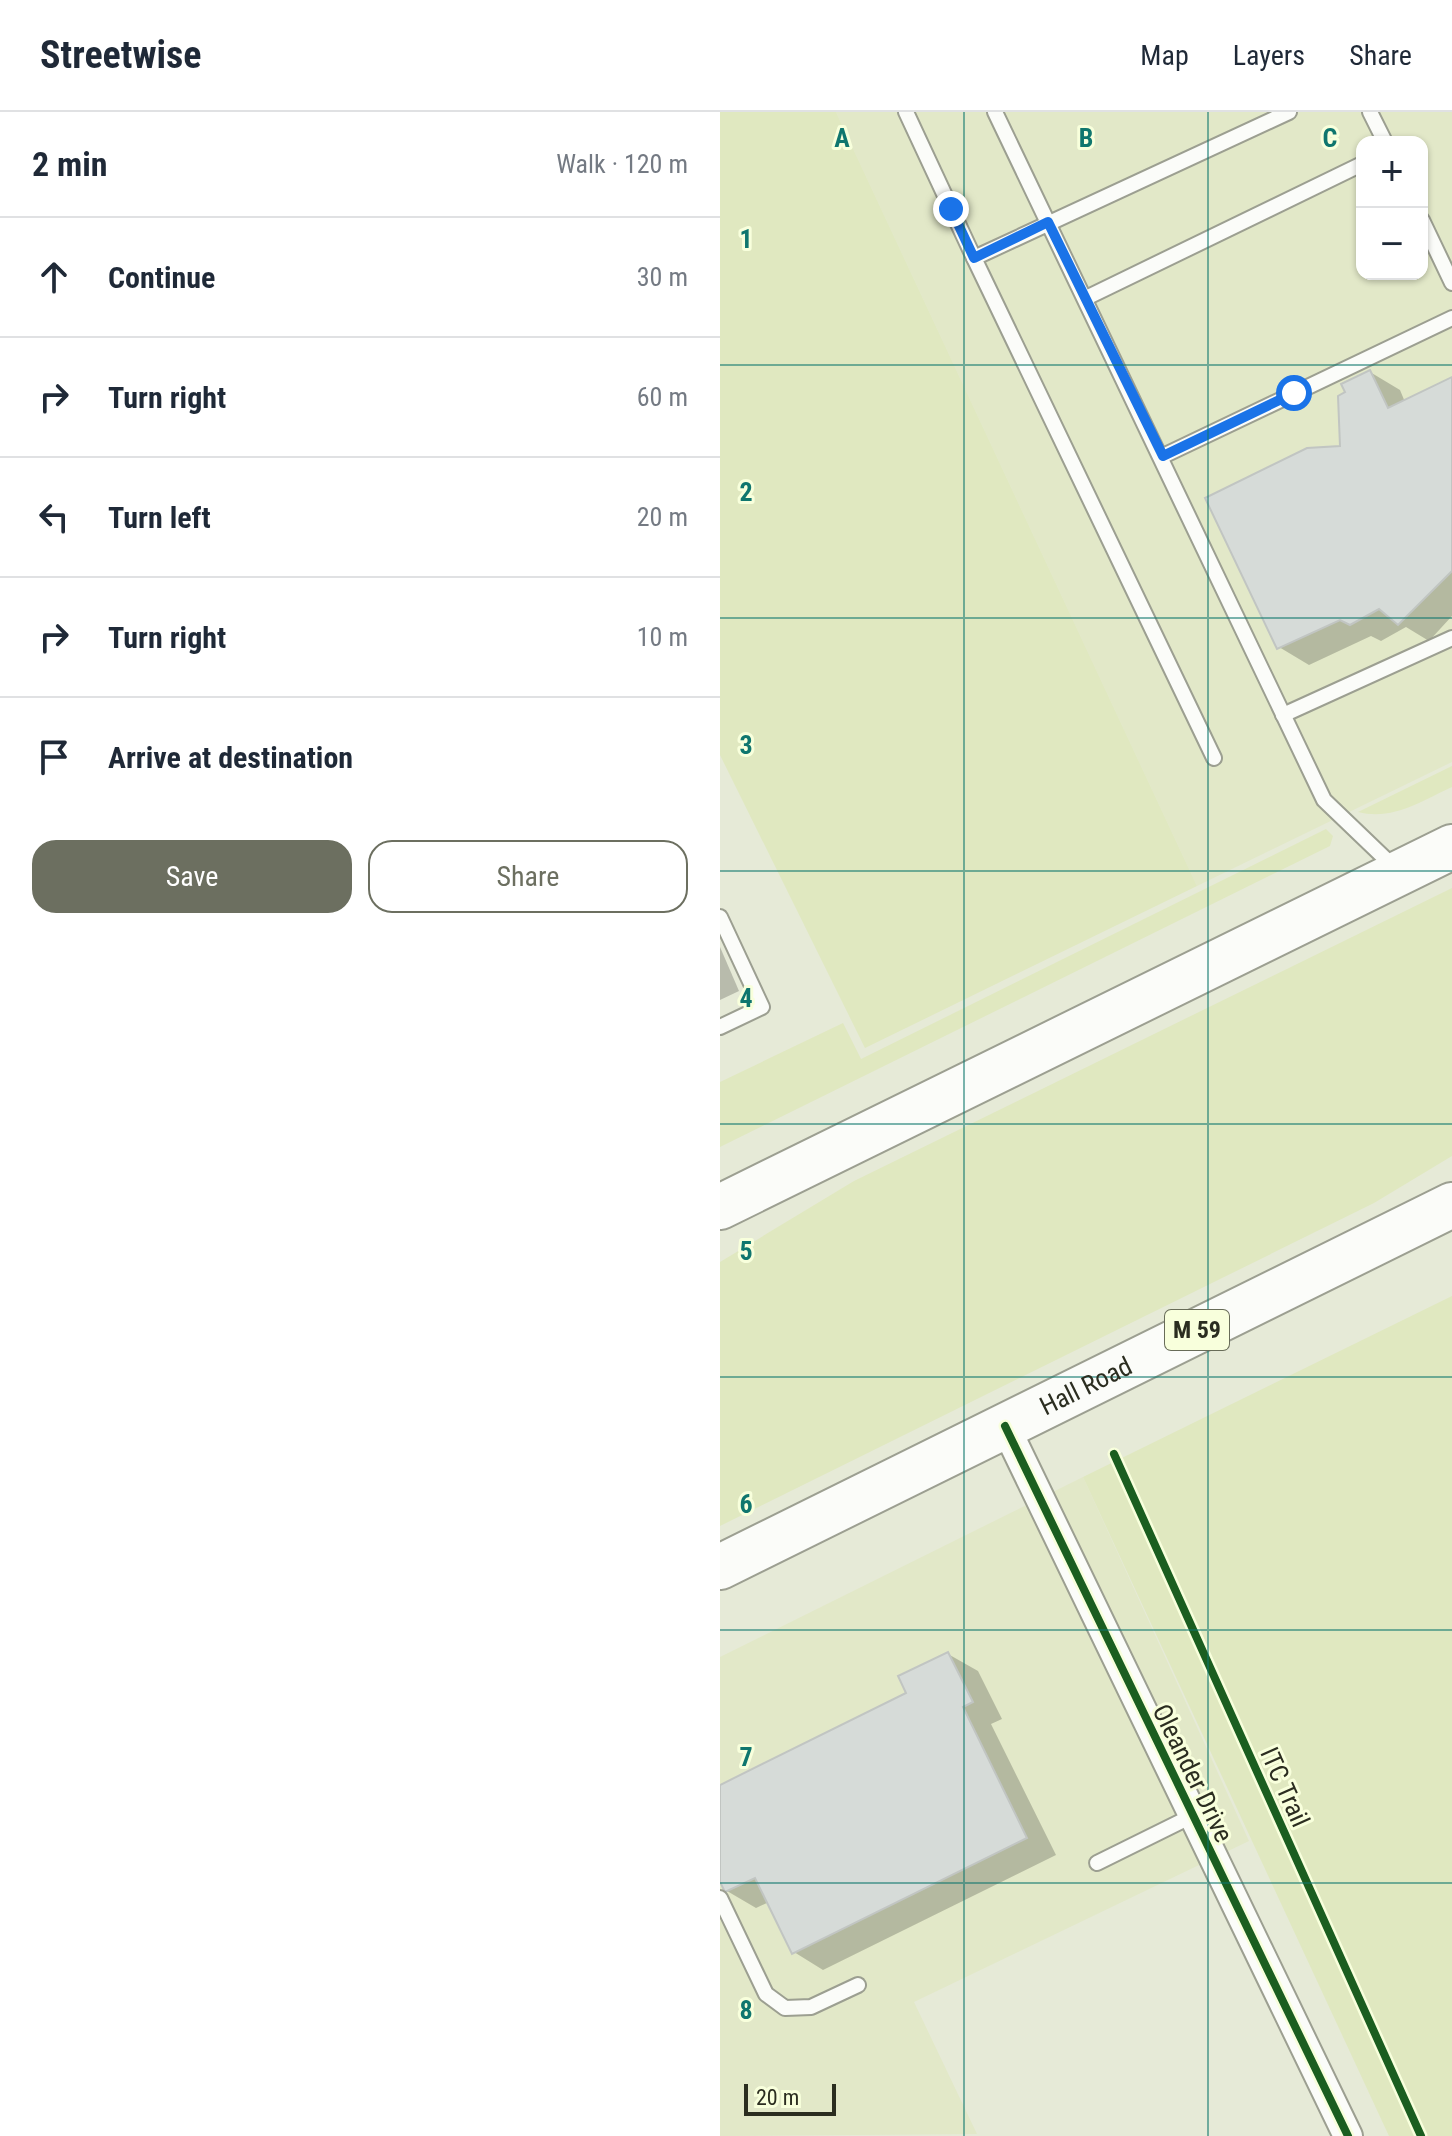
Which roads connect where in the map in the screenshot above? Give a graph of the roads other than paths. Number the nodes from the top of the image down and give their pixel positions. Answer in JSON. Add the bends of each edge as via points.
{"nodes":[{"id":1,"x":906,"y":112,"type":"edge"},
{"id":2,"x":995,"y":112,"type":"edge"},
{"id":3,"x":1289,"y":112,"type":"edge"},
{"id":4,"x":1370,"y":112,"type":"edge"},
{"id":5,"x":1382,"y":136,"type":"edge"},
{"id":6,"x":1356,"y":167,"type":"edge"},
{"id":7,"x":1048,"y":222,"type":"junction"},
{"id":8,"x":1428,"y":233,"type":"edge"},
{"id":9,"x":974,"y":258,"type":"junction"},
{"id":10,"x":1452,"y":283,"type":"edge"},
{"id":11,"x":1086,"y":298,"type":"junction"},
{"id":12,"x":1452,"y":318,"type":"edge"},
{"id":13,"x":1163,"y":456,"type":"junction"},
{"id":14,"x":1452,"y":638,"type":"edge"},
{"id":15,"x":1283,"y":715,"type":"junction"},
{"id":16,"x":1214,"y":758,"type":"dead end"},
{"id":17,"x":1452,"y":847,"type":"edge"},
{"id":18,"x":1400,"y":872,"type":"junction"},
{"id":19,"x":720,"y":917,"type":"edge"},
{"id":20,"x":720,"y":1027,"type":"edge"},
{"id":21,"x":1452,"y":1205,"type":"edge"},
{"id":22,"x":720,"y":1207,"type":"edge"},
{"id":23,"x":1005,"y":1426,"type":"junction"},
{"id":24,"x":720,"y":1567,"type":"edge"},
{"id":25,"x":1192,"y":1816,"type":"junction"},
{"id":26,"x":1097,"y":1863,"type":"dead end"},
{"id":27,"x":720,"y":1898,"type":"edge"},
{"id":28,"x":858,"y":1985,"type":"dead end"},
{"id":29,"x":1348,"y":2136,"type":"edge"}],
"edges":[{"from":1,"to":9,"type":"lane"},
{"from":2,"to":7,"type":"lane"},
{"from":3,"to":7,"type":"lane"},
{"from":4,"to":5,"type":"lane"},
{"from":6,"to":11,"type":"lane"},
{"from":7,"to":9,"type":"lane"},
{"from":7,"to":11,"type":"lane"},
{"from":8,"to":10,"type":"lane"},
{"from":9,"to":16,"type":"lane"},
{"from":11,"to":13,"type":"lane"},
{"from":12,"to":13,"type":"lane"},
{"from":13,"to":15,"type":"lane"},
{"from":14,"to":15,"type":"lane"},
{"from":15,"to":18,"type":"lane","via":[[1324,800]]},
{"from":17,"to":18,"type":"highway"},
{"from":18,"to":22,"type":"highway"},
{"from":19,"to":20,"type":"lane","via":[[762,1007]]},
{"from":21,"to":23,"type":"highway","name":"Hall Road","number":"M 59"},
{"from":23,"to":24,"type":"highway","name":"Hall Road","number":"M 59"},
{"from":23,"to":25,"type":"street","name":"Oleander Drive"},
{"from":25,"to":26,"type":"lane"},
{"from":25,"to":29,"type":"street","name":"Oleander Drive"},
{"from":27,"to":28,"type":"lane","via":[[766,1994],[785,2008],[811,2007]]}]}
